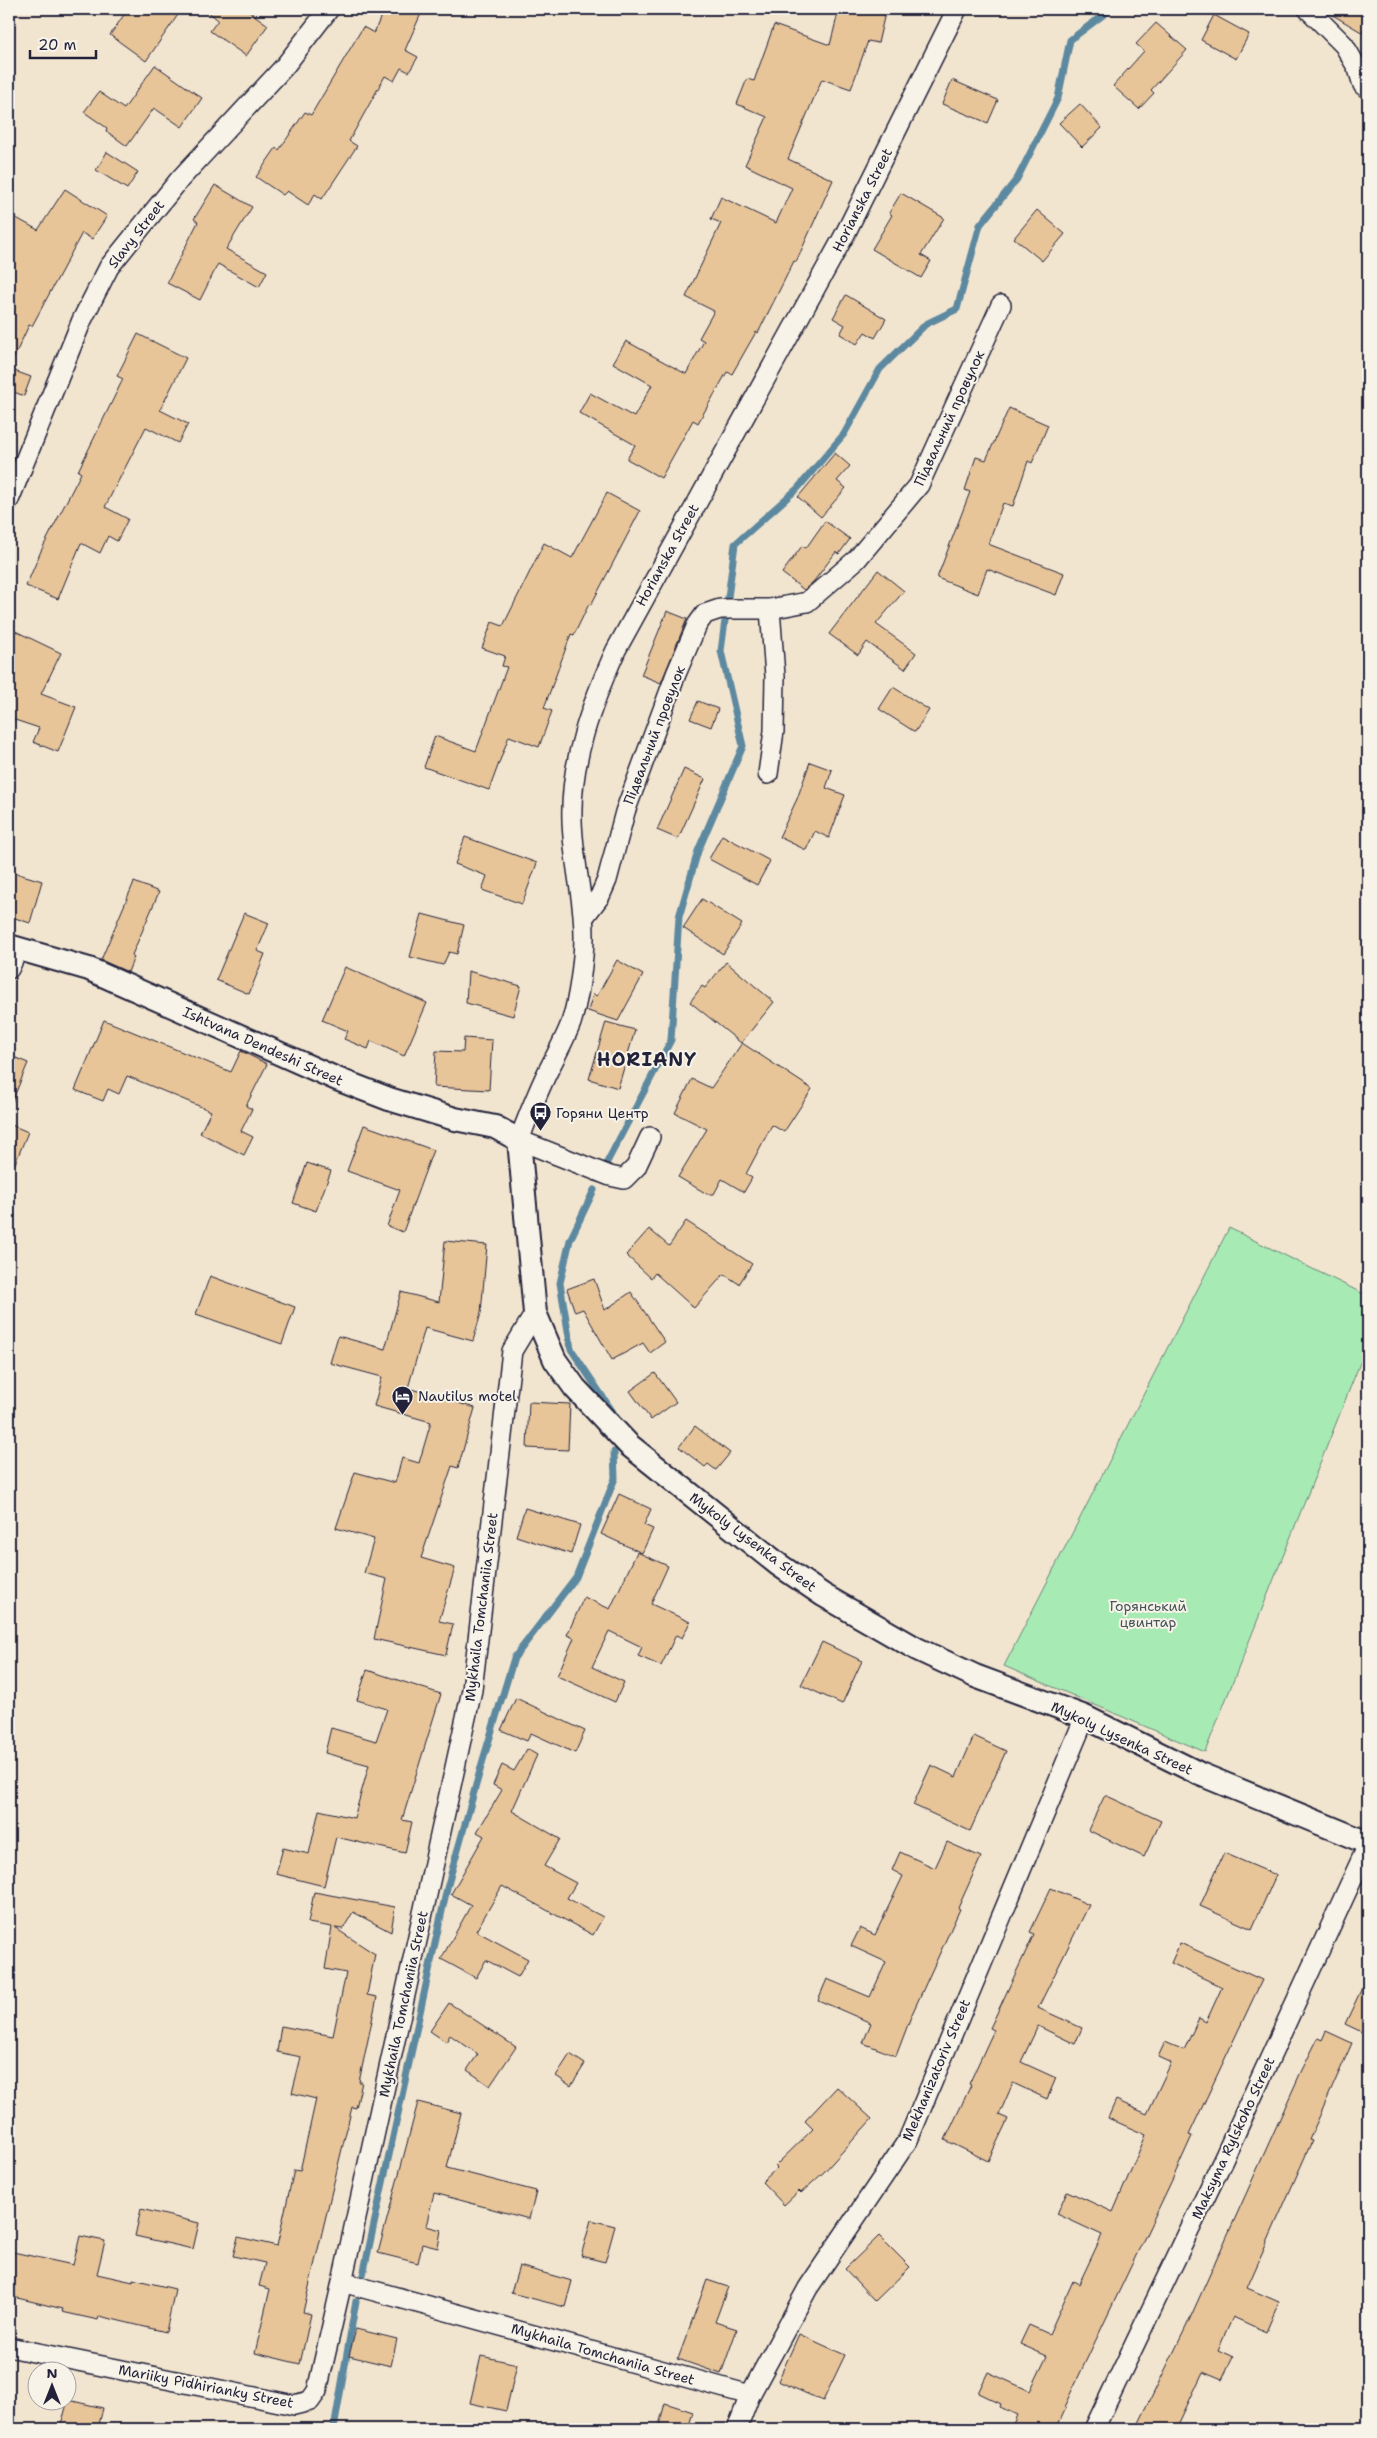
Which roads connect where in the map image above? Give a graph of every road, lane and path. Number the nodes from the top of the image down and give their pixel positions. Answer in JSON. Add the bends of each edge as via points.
{"nodes":[{"id":1,"x":329,"y":9,"type":"edge"},
{"id":2,"x":957,"y":9,"type":"edge"},
{"id":3,"x":1308,"y":9,"type":"edge"},
{"id":4,"x":1368,"y":89,"type":"edge"},
{"id":5,"x":1001,"y":305,"type":"dead end"},
{"id":6,"x":9,"y":500,"type":"edge"},
{"id":7,"x":770,"y":609,"type":"junction"},
{"id":8,"x":768,"y":774,"type":"dead end"},
{"id":9,"x":584,"y":917,"type":"junction"},
{"id":10,"x":12,"y":955,"type":"edge"},
{"id":11,"x":650,"y":1137,"type":"dead end"},
{"id":12,"x":519,"y":1140,"type":"junction"},
{"id":13,"x":535,"y":1313,"type":"junction"},
{"id":14,"x":1085,"y":1717,"type":"junction"},
{"id":15,"x":1368,"y":1844,"type":"edge"},
{"id":16,"x":342,"y":2282,"type":"junction"},
{"id":17,"x":9,"y":2347,"type":"edge"},
{"id":18,"x":750,"y":2395,"type":"junction"},
{"id":19,"x":737,"y":2429,"type":"edge"},
{"id":20,"x":1094,"y":2429,"type":"edge"}],
"edges":[{"from":1,"to":6,"type":"street","name":"Slavy Street","via":[[284,67],[180,179],[110,267],[82,320]]},
{"from":2,"to":9,"type":"street","name":"Horianska Street","via":[[844,236],[639,605],[598,690],[580,749],[573,786],[572,821]]},
{"from":3,"to":4,"type":"street","via":[[1344,45]]},
{"from":5,"to":7,"type":"street","name":"Підвальний провулок","via":[[918,485],[857,559],[807,602]]},
{"from":7,"to":8,"type":"street","via":[[775,676],[774,731]]},
{"from":7,"to":9,"type":"street","name":"Підвальний провулок","via":[[728,609],[705,614],[697,624],[625,812],[608,880]]},
{"from":9,"to":12,"type":"street","name":"Horianska Street","via":[[584,954],[570,1023]]},
{"from":10,"to":12,"type":"street","name":"Ishtvana Dendeshi Street","via":[[89,970],[337,1079],[455,1120],[494,1127]]},
{"from":11,"to":12,"type":"street","via":[[636,1168],[624,1179]]},
{"from":12,"to":13,"type":"street","name":"Mykoly Lysenka Street"},
{"from":13,"to":14,"type":"street","name":"Mykoly Lysenka Street","via":[[555,1360],[601,1417],[629,1445],[779,1565],[823,1595],[917,1649],[975,1676]]},
{"from":13,"to":16,"type":"street","name":"Mykhaila Tomchaniia Street","via":[[512,1351],[472,1690]]},
{"from":14,"to":15,"type":"street","name":"Mykoly Lysenka Street","via":[[1200,1774]]},
{"from":14,"to":18,"type":"street","name":"Mekhanizatoriv Street","via":[[908,2140],[808,2288]]},
{"from":15,"to":20,"type":"street","name":"Maksyma Rylskoho Street","via":[[1224,2158]]},
{"from":16,"to":17,"type":"street","name":"Mariiky Pidhirianky Street","via":[[317,2391],[310,2401],[294,2405]]},
{"from":16,"to":18,"type":"street","name":"Mykhaila Tomchaniia Street"},
{"from":18,"to":19,"type":"street","name":"Mekhanizatoriv Street"}]}
